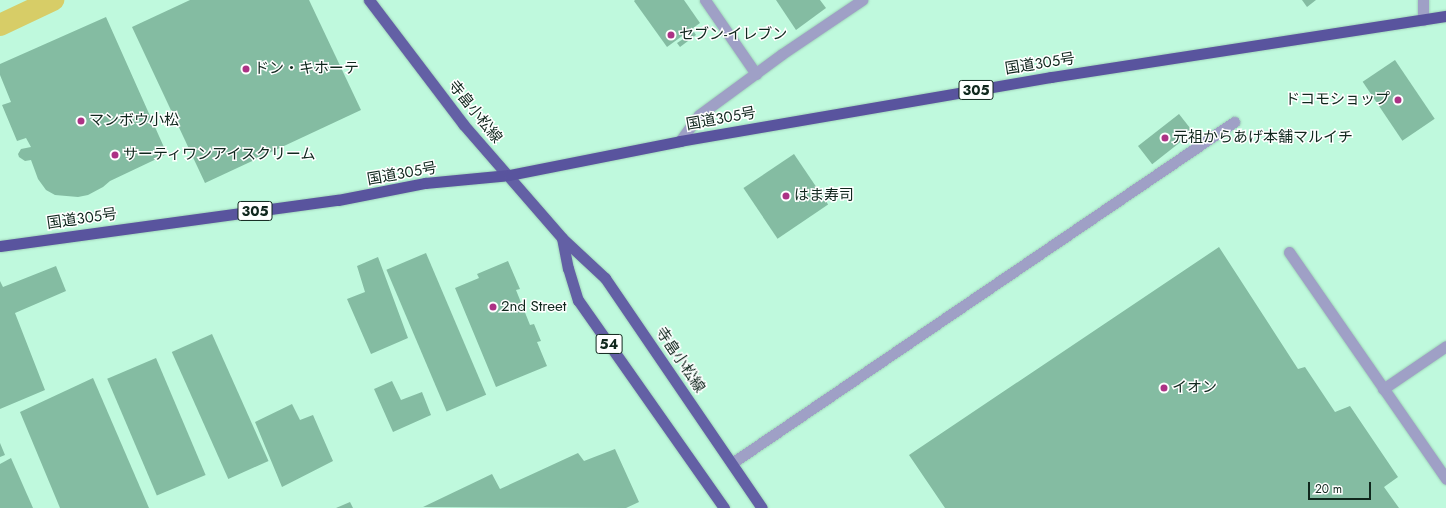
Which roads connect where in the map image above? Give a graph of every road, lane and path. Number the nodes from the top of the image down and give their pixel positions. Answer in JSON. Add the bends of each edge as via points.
{"nodes":[{"id":1,"x":705,"y":0,"type":"edge"},
{"id":2,"x":862,"y":0,"type":"edge"},
{"id":3,"x":1423,"y":0,"type":"edge"},
{"id":4,"x":372,"y":1,"type":"edge"},
{"id":5,"x":1446,"y":16,"type":"edge"},
{"id":6,"x":1423,"y":20,"type":"junction"},
{"id":7,"x":756,"y":74,"type":"junction"},
{"id":8,"x":1234,"y":122,"type":"dead end"},
{"id":9,"x":680,"y":141,"type":"junction"},
{"id":10,"x":509,"y":175,"type":"junction"},
{"id":11,"x":562,"y":238,"type":"junction"},
{"id":12,"x":0,"y":246,"type":"edge"},
{"id":13,"x":1289,"y":252,"type":"dead end"},
{"id":14,"x":1446,"y":346,"type":"edge"},
{"id":15,"x":1383,"y":389,"type":"junction"},
{"id":16,"x":732,"y":463,"type":"junction"},
{"id":17,"x":1446,"y":479,"type":"edge"},
{"id":18,"x":724,"y":508,"type":"edge"},
{"id":19,"x":762,"y":508,"type":"edge"}],
"edges":[{"from":1,"to":7,"type":"street"},
{"from":2,"to":7,"type":"street"},
{"from":3,"to":6,"type":"street"},
{"from":4,"to":10,"type":"main road","name":"寺畠小松線","number":"54","via":[[463,124]]},
{"from":5,"to":6,"type":"highway","name":"国道305号","number":"305"},
{"from":6,"to":9,"type":"highway","name":"国道305号","number":"305","via":[[1051,77]]},
{"from":7,"to":9,"type":"street","via":[[699,116]]},
{"from":8,"to":16,"type":"street"},
{"from":9,"to":10,"type":"highway","name":"国道305号","number":"305"},
{"from":10,"to":11,"type":"main road","name":"寺畠小松線","number":"54"},
{"from":10,"to":12,"type":"highway","name":"国道305号","number":"305","via":[[425,183],[338,200]]},
{"from":11,"to":16,"type":"main road","name":"寺畠小松線","number":"54","via":[[605,278]]},
{"from":11,"to":18,"type":"main road","name":"寺畠小松線","number":"54","via":[[578,300]]},
{"from":13,"to":15,"type":"street"},
{"from":14,"to":15,"type":"street"},
{"from":15,"to":17,"type":"street"},
{"from":16,"to":19,"type":"main road","name":"寺畠小松線","number":"54"}]}
